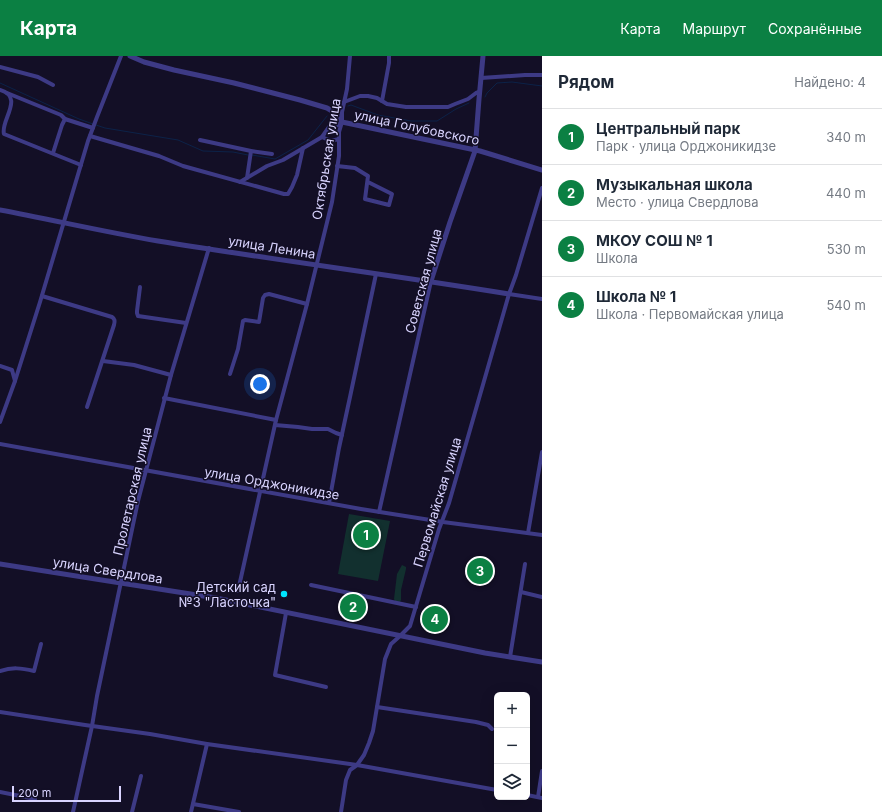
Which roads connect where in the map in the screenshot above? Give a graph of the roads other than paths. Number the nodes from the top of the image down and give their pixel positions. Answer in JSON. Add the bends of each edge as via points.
{"nodes":[{"id":1,"x":121,"y":56,"type":"edge"},
{"id":2,"x":130,"y":56,"type":"edge"},
{"id":3,"x":350,"y":56,"type":"edge"},
{"id":4,"x":389,"y":56,"type":"edge"},
{"id":5,"x":483,"y":56,"type":"edge"},
{"id":6,"x":0,"y":67,"type":"edge"},
{"id":7,"x":542,"y":76,"type":"edge"},
{"id":8,"x":481,"y":78,"type":"junction"},
{"id":9,"x":53,"y":85,"type":"dead end"},
{"id":10,"x":0,"y":90,"type":"edge"},
{"id":11,"x":6,"y":92,"type":"junction"},
{"id":12,"x":479,"y":92,"type":"junction"},
{"id":13,"x":383,"y":95,"type":"junction"},
{"id":14,"x":378,"y":98,"type":"junction"},
{"id":15,"x":382,"y":101,"type":"junction"},
{"id":16,"x":344,"y":102,"type":"junction"},
{"id":17,"x":65,"y":119,"type":"junction"},
{"id":18,"x":342,"y":122,"type":"junction"},
{"id":19,"x":92,"y":129,"type":"junction"},
{"id":20,"x":90,"y":136,"type":"junction"},
{"id":21,"x":322,"y":137,"type":"junction"},
{"id":22,"x":339,"y":139,"type":"junction"},
{"id":23,"x":200,"y":140,"type":"dead end"},
{"id":24,"x":303,"y":148,"type":"junction"},
{"id":25,"x":251,"y":150,"type":"junction"},
{"id":26,"x":476,"y":151,"type":"junction"},
{"id":27,"x":53,"y":153,"type":"junction"},
{"id":28,"x":272,"y":154,"type":"dead end"},
{"id":29,"x":81,"y":164,"type":"junction"},
{"id":30,"x":337,"y":166,"type":"junction"},
{"id":31,"x":542,"y":170,"type":"edge"},
{"id":32,"x":247,"y":178,"type":"junction"},
{"id":33,"x":240,"y":182,"type":"junction"},
{"id":34,"x":368,"y":182,"type":"junction"},
{"id":35,"x":542,"y":188,"type":"edge"},
{"id":36,"x":0,"y":210,"type":"edge"},
{"id":37,"x":63,"y":222,"type":"junction"},
{"id":38,"x":209,"y":248,"type":"junction"},
{"id":39,"x":317,"y":264,"type":"junction"},
{"id":40,"x":376,"y":274,"type":"junction"},
{"id":41,"x":431,"y":281,"type":"junction"},
{"id":42,"x":140,"y":287,"type":"dead end"},
{"id":43,"x":509,"y":294,"type":"junction"},
{"id":44,"x":42,"y":296,"type":"junction"},
{"id":45,"x":542,"y":299,"type":"edge"},
{"id":46,"x":307,"y":304,"type":"junction"},
{"id":47,"x":186,"y":324,"type":"junction"},
{"id":48,"x":102,"y":361,"type":"junction"},
{"id":49,"x":0,"y":366,"type":"edge"},
{"id":50,"x":230,"y":374,"type":"dead end"},
{"id":51,"x":171,"y":375,"type":"junction"},
{"id":52,"x":15,"y":381,"type":"junction"},
{"id":53,"x":164,"y":398,"type":"junction"},
{"id":54,"x":87,"y":407,"type":"dead end"},
{"id":55,"x":276,"y":420,"type":"junction"},
{"id":56,"x":0,"y":422,"type":"edge"},
{"id":57,"x":275,"y":425,"type":"junction"},
{"id":58,"x":342,"y":435,"type":"junction"},
{"id":59,"x":0,"y":444,"type":"edge"},
{"id":60,"x":542,"y":452,"type":"edge"},
{"id":61,"x":146,"y":470,"type":"junction"},
{"id":62,"x":260,"y":490,"type":"junction"},
{"id":63,"x":329,"y":503,"type":"junction"},
{"id":64,"x":379,"y":512,"type":"junction"},
{"id":65,"x":443,"y":522,"type":"junction"},
{"id":66,"x":528,"y":533,"type":"junction"},
{"id":67,"x":542,"y":535,"type":"edge"},
{"id":68,"x":0,"y":564,"type":"edge"},
{"id":69,"x":525,"y":564,"type":"dead end"},
{"id":70,"x":121,"y":583,"type":"junction"},
{"id":71,"x":311,"y":585,"type":"dead end"},
{"id":72,"x":238,"y":591,"type":"dead end"},
{"id":73,"x":521,"y":592,"type":"junction"},
{"id":74,"x":542,"y":597,"type":"edge"},
{"id":75,"x":416,"y":607,"type":"junction"},
{"id":76,"x":286,"y":613,"type":"junction"},
{"id":77,"x":400,"y":636,"type":"junction"},
{"id":78,"x":41,"y":644,"type":"dead end"},
{"id":79,"x":510,"y":657,"type":"junction"},
{"id":80,"x":542,"y":662,"type":"edge"},
{"id":81,"x":0,"y":671,"type":"edge"},
{"id":82,"x":326,"y":686,"type":"dead end"},
{"id":83,"x":377,"y":707,"type":"junction"},
{"id":84,"x":0,"y":712,"type":"edge"},
{"id":85,"x":92,"y":726,"type":"junction"},
{"id":86,"x":492,"y":729,"type":"dead end"},
{"id":87,"x":207,"y":744,"type":"junction"},
{"id":88,"x":357,"y":765,"type":"junction"},
{"id":89,"x":542,"y":771,"type":"edge"},
{"id":90,"x":141,"y":776,"type":"dead end"},
{"id":91,"x":494,"y":789,"type":"edge"},
{"id":92,"x":0,"y":792,"type":"edge"},
{"id":93,"x":530,"y":796,"type":"edge"},
{"id":94,"x":540,"y":798,"type":"edge"},
{"id":95,"x":35,"y":799,"type":"dead end"},
{"id":96,"x":193,"y":804,"type":"junction"},
{"id":97,"x":73,"y":812,"type":"edge"},
{"id":98,"x":132,"y":812,"type":"edge"},
{"id":99,"x":191,"y":812,"type":"edge"},
{"id":100,"x":239,"y":812,"type":"edge"},
{"id":101,"x":341,"y":812,"type":"edge"}],
"edges":[{"from":1,"to":19,"type":"street"},
{"from":2,"to":18,"type":"street","name":"улица Голубовского","via":[[174,70],[327,108],[337,114]]},
{"from":3,"to":16,"type":"street","name":"Октябрьская улица"},
{"from":4,"to":13,"type":"street"},
{"from":5,"to":8,"type":"street","name":"Советская улица"},
{"from":6,"to":9,"type":"street","via":[[38,77]]},
{"from":7,"to":8,"type":"street"},
{"from":8,"to":12,"type":"street","name":"Советская улица"},
{"from":10,"to":11,"type":"street"},
{"from":11,"to":17,"type":"street"},
{"from":11,"to":27,"type":"street","via":[[11,103],[2,132]]},
{"from":12,"to":15,"type":"street","via":[[448,107],[406,107]]},
{"from":12,"to":26,"type":"street","name":"Советская улица"},
{"from":13,"to":14,"type":"street"},
{"from":13,"to":15,"type":"street"},
{"from":14,"to":15,"type":"street"},
{"from":14,"to":16,"type":"street","via":[[360,96]]},
{"from":16,"to":18,"type":"street","name":"Октябрьская улица"},
{"from":17,"to":19,"type":"street"},
{"from":17,"to":27,"type":"street"},
{"from":18,"to":21,"type":"street","via":[[329,128]]},
{"from":18,"to":22,"type":"street","name":"Октябрьская улица"},
{"from":18,"to":26,"type":"street","name":"улица Голубовского"},
{"from":19,"to":20,"type":"street"},
{"from":20,"to":29,"type":"street"},
{"from":20,"to":33,"type":"street"},
{"from":21,"to":22,"type":"street","via":[[331,141]]},
{"from":21,"to":24,"type":"street"},
{"from":22,"to":30,"type":"street","name":"Октябрьская улица"},
{"from":23,"to":25,"type":"street"},
{"from":24,"to":32,"type":"street"},
{"from":24,"to":33,"type":"street","via":[[288,194]]},
{"from":25,"to":28,"type":"street"},
{"from":25,"to":32,"type":"street"},
{"from":26,"to":31,"type":"street","name":"улица Голубовского"},
{"from":26,"to":41,"type":"street","name":"Советская улица"},
{"from":27,"to":29,"type":"street"},
{"from":29,"to":37,"type":"street"},
{"from":30,"to":34,"type":"street","via":[[356,168],[368,176]]},
{"from":30,"to":39,"type":"street","name":"Октябрьская улица","via":[[332,202]]},
{"from":32,"to":33,"type":"street"},
{"from":34,"to":34,"type":"street","via":[[365,199],[389,205],[392,194]]},
{"from":35,"to":43,"type":"street","name":"Первомайская улица"},
{"from":36,"to":37,"type":"street","name":"улица Ленина"},
{"from":37,"to":38,"type":"street","name":"улица Ленина","via":[[158,241]]},
{"from":37,"to":44,"type":"street"},
{"from":38,"to":39,"type":"street","name":"улица Ленина"},
{"from":38,"to":47,"type":"street","name":"Пролетарская улица"},
{"from":39,"to":40,"type":"street","name":"улица Ленина"},
{"from":39,"to":46,"type":"street","name":"Октябрьская улица"},
{"from":40,"to":41,"type":"street","name":"улица Ленина"},
{"from":40,"to":58,"type":"street"},
{"from":41,"to":43,"type":"street","name":"улица Ленина"},
{"from":41,"to":64,"type":"street","name":"Советская улица"},
{"from":42,"to":47,"type":"street","via":[[138,316]]},
{"from":43,"to":45,"type":"street","name":"улица Ленина"},
{"from":43,"to":65,"type":"street","name":"Первомайская улица"},
{"from":44,"to":48,"type":"street","via":[[114,318]]},
{"from":44,"to":52,"type":"street"},
{"from":46,"to":50,"type":"street","via":[[265,295],[259,322],[243,321]]},
{"from":46,"to":55,"type":"street","name":"Октябрьская улица"},
{"from":47,"to":51,"type":"street","name":"Пролетарская улица"},
{"from":48,"to":51,"type":"street","via":[[134,365]]},
{"from":48,"to":54,"type":"street"},
{"from":49,"to":52,"type":"street","via":[[12,370]]},
{"from":51,"to":53,"type":"street","name":"Пролетарская улица"},
{"from":52,"to":56,"type":"street"},
{"from":53,"to":55,"type":"street"},
{"from":53,"to":61,"type":"street","name":"Пролетарская улица"},
{"from":55,"to":57,"type":"street","name":"Октябрьская улица"},
{"from":57,"to":58,"type":"street","via":[[328,429]]},
{"from":57,"to":62,"type":"street","name":"Октябрьская улица"},
{"from":58,"to":63,"type":"street"},
{"from":59,"to":61,"type":"street","name":"улица Орджоникидзе"},
{"from":60,"to":66,"type":"street"},
{"from":61,"to":62,"type":"street","name":"улица Орджоникидзе"},
{"from":61,"to":70,"type":"street","name":"Пролетарская улица"},
{"from":62,"to":63,"type":"street","name":"улица Орджоникидзе"},
{"from":62,"to":72,"type":"street","name":"Октябрьская улица"},
{"from":63,"to":64,"type":"street","name":"улица Орджоникидзе"},
{"from":64,"to":65,"type":"street","name":"улица Орджоникидзе"},
{"from":65,"to":66,"type":"street","name":"улица Орджоникидзе"},
{"from":65,"to":75,"type":"street","name":"Первомайская улица"},
{"from":66,"to":67,"type":"street","name":"улица Орджоникидзе"},
{"from":68,"to":70,"type":"street","name":"улица Свердлова"},
{"from":69,"to":73,"type":"street"},
{"from":70,"to":76,"type":"street","name":"улица Свердлова","via":[[216,598]]},
{"from":70,"to":85,"type":"street","name":"Пролетарская улица"},
{"from":71,"to":75,"type":"street"},
{"from":73,"to":74,"type":"street"},
{"from":73,"to":79,"type":"street"},
{"from":75,"to":77,"type":"street","name":"Первомайская улица","via":[[410,626]]},
{"from":76,"to":77,"type":"street","name":"улица Свердлова"},
{"from":76,"to":82,"type":"street","via":[[275,675]]},
{"from":77,"to":79,"type":"street","name":"улица Свердлова"},
{"from":77,"to":83,"type":"street","name":"Первомайская улица","via":[[391,644],[385,658]]},
{"from":78,"to":81,"type":"street","via":[[34,671],[9,668]]},
{"from":79,"to":80,"type":"street","name":"улица Свердлова"},
{"from":83,"to":86,"type":"street","via":[[476,722],[488,725]]},
{"from":83,"to":88,"type":"street","name":"Первомайская улица","via":[[369,743]]},
{"from":84,"to":85,"type":"street"},
{"from":85,"to":87,"type":"street"},
{"from":85,"to":97,"type":"street","name":"Пролетарская улица"},
{"from":87,"to":88,"type":"street"},
{"from":87,"to":96,"type":"street"},
{"from":88,"to":91,"type":"street"},
{"from":88,"to":101,"type":"street","name":"Первомайская улица","via":[[350,770],[346,780]]},
{"from":89,"to":94,"type":"street"},
{"from":90,"to":98,"type":"street"},
{"from":92,"to":95,"type":"street"},
{"from":93,"to":94,"type":"street"},
{"from":96,"to":99,"type":"street"},
{"from":96,"to":100,"type":"street"}]}
